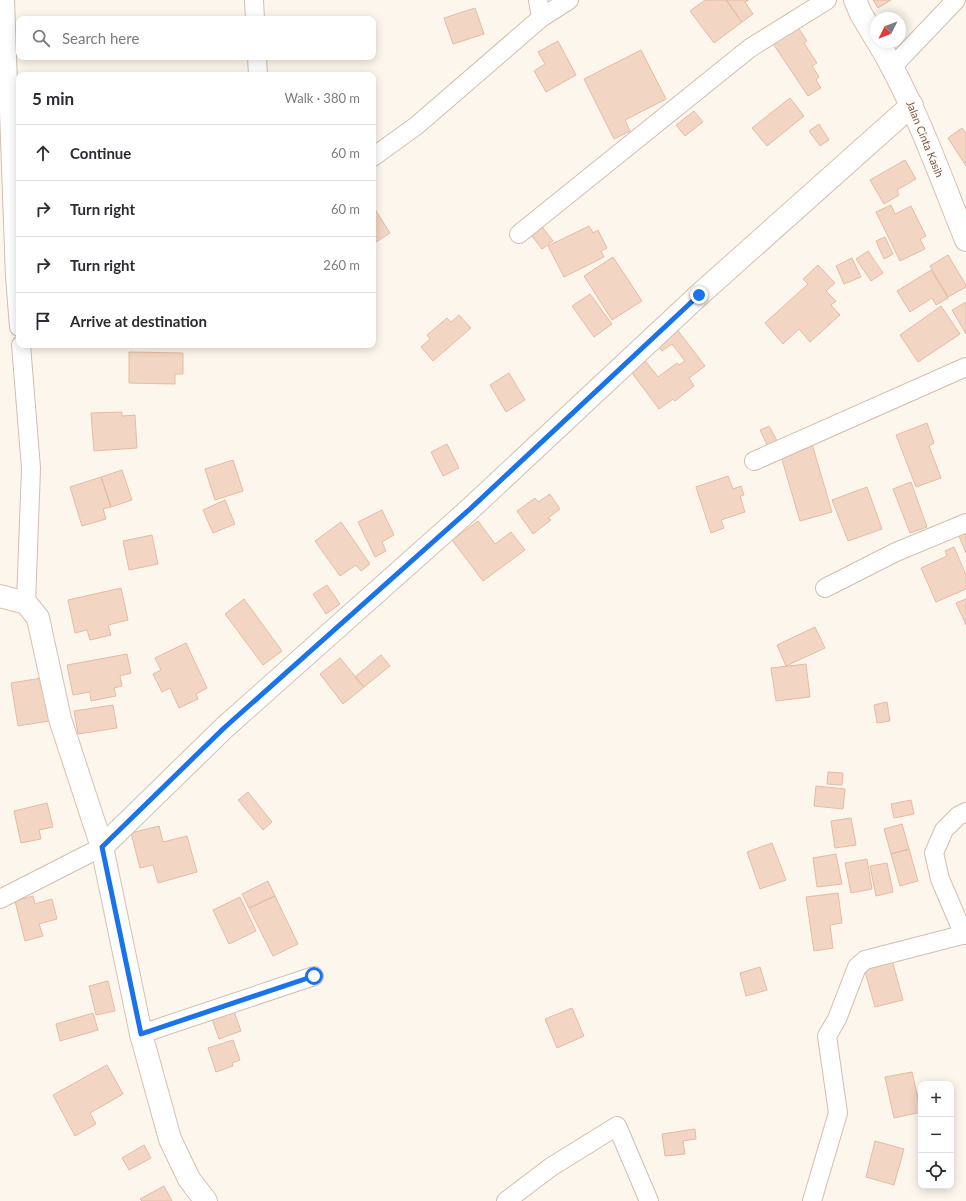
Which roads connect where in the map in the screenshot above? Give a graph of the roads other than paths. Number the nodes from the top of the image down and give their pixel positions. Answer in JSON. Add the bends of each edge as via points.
{"nodes":[{"id":1,"x":5,"y":0,"type":"edge"},
{"id":2,"x":254,"y":0,"type":"edge"},
{"id":3,"x":538,"y":0,"type":"edge"},
{"id":4,"x":569,"y":0,"type":"edge"},
{"id":5,"x":827,"y":0,"type":"edge"},
{"id":6,"x":855,"y":0,"type":"edge"},
{"id":7,"x":956,"y":0,"type":"edge"},
{"id":8,"x":255,"y":16,"type":"edge"},
{"id":9,"x":541,"y":18,"type":"junction"},
{"id":10,"x":870,"y":29,"type":"edge"},
{"id":11,"x":882,"y":48,"type":"edge"},
{"id":12,"x":257,"y":60,"type":"edge"},
{"id":13,"x":893,"y":66,"type":"junction"},
{"id":14,"x":258,"y":72,"type":"edge"},
{"id":15,"x":912,"y":105,"type":"junction"},
{"id":16,"x":376,"y":155,"type":"edge"},
{"id":17,"x":519,"y":234,"type":"dead end"},
{"id":18,"x":966,"y":240,"type":"edge"},
{"id":19,"x":16,"y":254,"type":"edge"},
{"id":20,"x":21,"y":348,"type":"edge"},
{"id":21,"x":966,"y":367,"type":"edge"},
{"id":22,"x":754,"y":461,"type":"dead end"},
{"id":23,"x":966,"y":523,"type":"edge"},
{"id":24,"x":825,"y":588,"type":"dead end"},
{"id":25,"x":0,"y":596,"type":"edge"},
{"id":26,"x":26,"y":603,"type":"junction"},
{"id":27,"x":966,"y":812,"type":"edge"},
{"id":28,"x":102,"y":847,"type":"junction"},
{"id":29,"x":0,"y":899,"type":"edge"},
{"id":30,"x":965,"y":934,"type":"edge"},
{"id":31,"x":314,"y":976,"type":"dead end"},
{"id":32,"x":141,"y":1034,"type":"junction"},
{"id":33,"x":206,"y":1201,"type":"edge"},
{"id":34,"x":506,"y":1201,"type":"edge"},
{"id":35,"x":649,"y":1201,"type":"edge"},
{"id":36,"x":812,"y":1201,"type":"edge"}],
"edges":[{"from":1,"to":19,"type":"street"},
{"from":2,"to":8,"type":"street"},
{"from":3,"to":9,"type":"street"},
{"from":4,"to":9,"type":"street"},
{"from":5,"to":17,"type":"street","via":[[750,48]]},
{"from":6,"to":10,"type":"street"},
{"from":7,"to":13,"type":"street"},
{"from":9,"to":16,"type":"street","via":[[416,126]]},
{"from":11,"to":13,"type":"street","name":"Jalan Cinta Kasih"},
{"from":12,"to":14,"type":"street"},
{"from":13,"to":15,"type":"street","name":"Jalan Cinta Kasih"},
{"from":15,"to":18,"type":"street","name":"Jalan Cinta Kasih"},
{"from":15,"to":28,"type":"street","via":[[699,295],[470,509],[224,728]]},
{"from":20,"to":26,"type":"street","via":[[31,468]]},
{"from":21,"to":22,"type":"street"},
{"from":23,"to":24,"type":"street","via":[[896,552]]},
{"from":25,"to":26,"type":"street"},
{"from":26,"to":28,"type":"street","via":[[38,618],[60,719]]},
{"from":27,"to":30,"type":"street","via":[[944,830],[934,853],[940,879]]},
{"from":28,"to":29,"type":"street"},
{"from":28,"to":32,"type":"street"},
{"from":30,"to":36,"type":"street","via":[[865,960],[857,967],[837,1019],[827,1036],[838,1113]]},
{"from":31,"to":32,"type":"street"},
{"from":32,"to":33,"type":"street","via":[[170,1139],[189,1179]]},
{"from":34,"to":35,"type":"street","via":[[551,1167],[617,1126]]}]}
